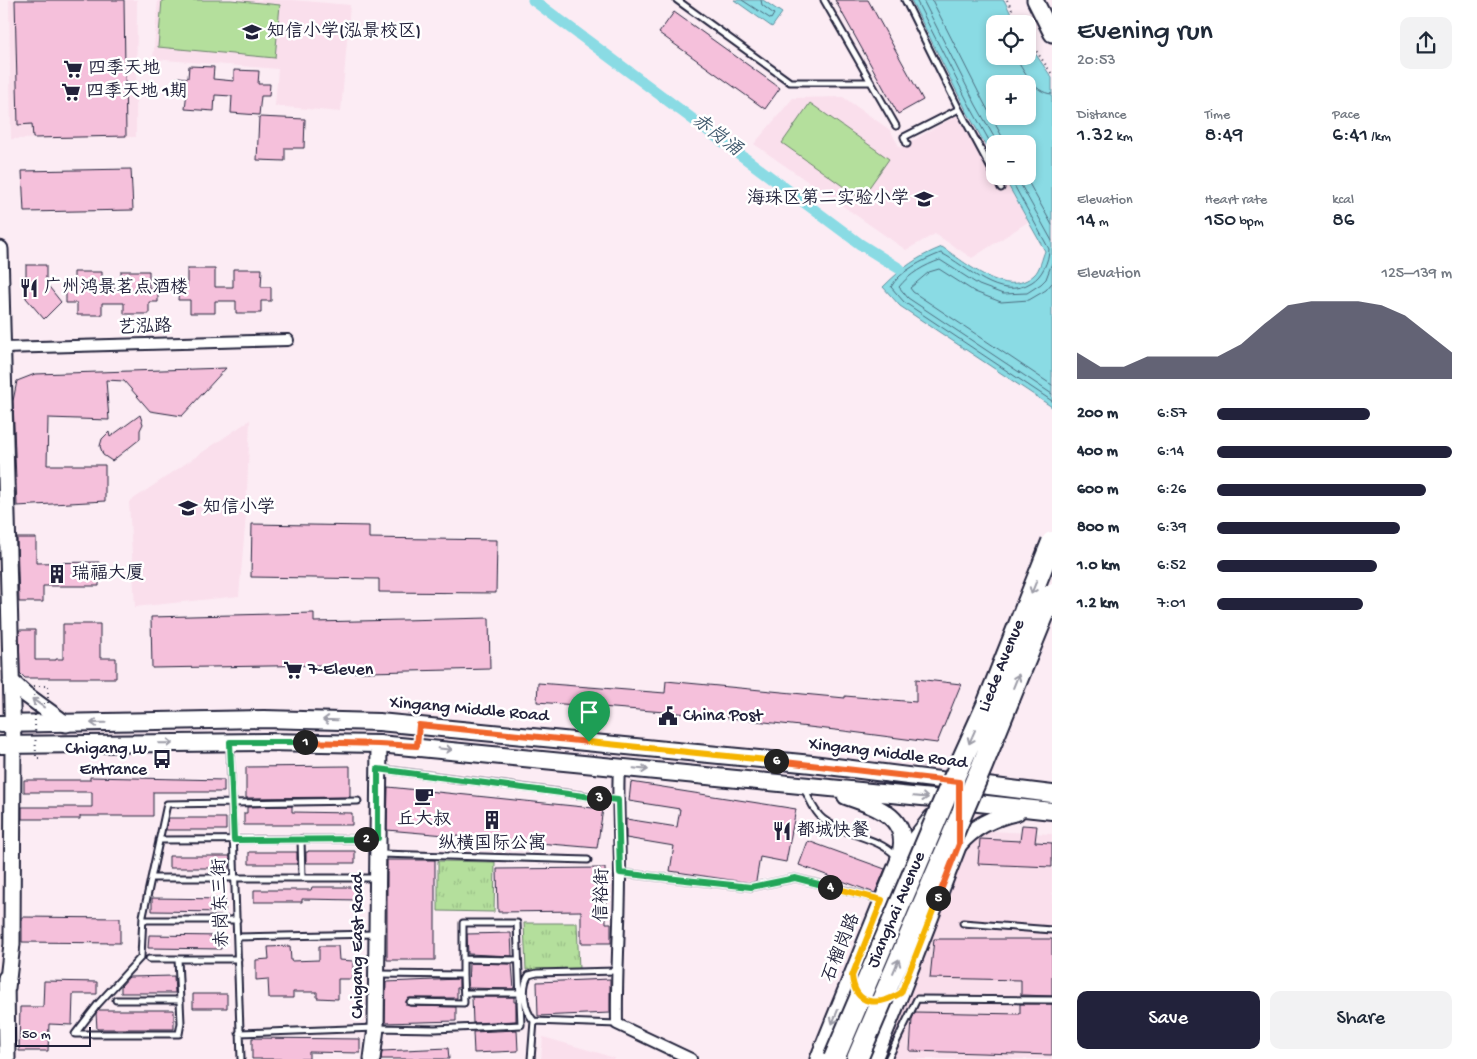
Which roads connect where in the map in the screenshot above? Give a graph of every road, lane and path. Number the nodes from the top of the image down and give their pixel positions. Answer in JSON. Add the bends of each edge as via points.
{"nodes":[{"id":1,"x":678,"y":0,"type":"edge"},
{"id":2,"x":824,"y":0,"type":"edge"},
{"id":3,"x":905,"y":0,"type":"edge"},
{"id":4,"x":1007,"y":0,"type":"edge"},
{"id":5,"x":1035,"y":0,"type":"edge"},
{"id":6,"x":1014,"y":15,"type":"edge"},
{"id":7,"x":1052,"y":34,"type":"edge"},
{"id":8,"x":1036,"y":51,"type":"edge"},
{"id":9,"x":1052,"y":74,"type":"edge"},
{"id":10,"x":871,"y":82,"type":"junction"},
{"id":11,"x":959,"y":109,"type":"junction"},
{"id":12,"x":896,"y":126,"type":"dead end"},
{"id":13,"x":907,"y":144,"type":"dead end"},
{"id":14,"x":986,"y":159,"type":"edge"},
{"id":15,"x":1000,"y":185,"type":"edge"},
{"id":16,"x":1001,"y":188,"type":"dead end"},
{"id":17,"x":0,"y":249,"type":"edge"},
{"id":18,"x":288,"y":340,"type":"dead end"},
{"id":19,"x":3,"y":348,"type":"junction"},
{"id":20,"x":1052,"y":542,"type":"edge"},
{"id":21,"x":1052,"y":594,"type":"edge"},
{"id":22,"x":11,"y":681,"type":"junction"},
{"id":23,"x":39,"y":704,"type":"junction"},
{"id":24,"x":379,"y":722,"type":"junction"},
{"id":25,"x":66,"y":724,"type":"junction"},
{"id":26,"x":419,"y":725,"type":"junction"},
{"id":27,"x":5,"y":736,"type":"edge"},
{"id":28,"x":230,"y":742,"type":"junction"},
{"id":29,"x":379,"y":744,"type":"junction"},
{"id":30,"x":417,"y":746,"type":"junction"},
{"id":31,"x":42,"y":758,"type":"dead end"},
{"id":32,"x":619,"y":766,"type":"junction"},
{"id":33,"x":378,"y":769,"type":"junction"},
{"id":34,"x":890,"y":773,"type":"junction"},
{"id":35,"x":803,"y":786,"type":"junction"},
{"id":36,"x":957,"y":792,"type":"junction"},
{"id":37,"x":1031,"y":792,"type":"junction"},
{"id":38,"x":888,"y":794,"type":"junction"},
{"id":39,"x":1052,"y":794,"type":"edge"},
{"id":40,"x":618,"y":800,"type":"junction"},
{"id":41,"x":358,"y":801,"type":"dead end"},
{"id":42,"x":232,"y":802,"type":"junction"},
{"id":43,"x":1030,"y":809,"type":"junction"},
{"id":44,"x":1052,"y":811,"type":"edge"},
{"id":45,"x":378,"y":838,"type":"junction"},
{"id":46,"x":301,"y":839,"type":"junction"},
{"id":47,"x":159,"y":840,"type":"junction"},
{"id":48,"x":234,"y":840,"type":"junction"},
{"id":49,"x":959,"y":844,"type":"junction"},
{"id":50,"x":378,"y":854,"type":"junction"},
{"id":51,"x":899,"y":859,"type":"junction"},
{"id":52,"x":588,"y":860,"type":"dead end"},
{"id":53,"x":620,"y":873,"type":"junction"},
{"id":54,"x":3,"y":876,"type":"edge"},
{"id":55,"x":151,"y":878,"type":"junction"},
{"id":56,"x":236,"y":878,"type":"junction"},
{"id":57,"x":302,"y":878,"type":"junction"},
{"id":58,"x":378,"y":878,"type":"junction"},
{"id":59,"x":882,"y":900,"type":"junction"},
{"id":60,"x":143,"y":920,"type":"junction"},
{"id":61,"x":237,"y":920,"type":"junction"},
{"id":62,"x":964,"y":923,"type":"dead end"},
{"id":63,"x":1052,"y":930,"type":"edge"},
{"id":64,"x":377,"y":934,"type":"junction"},
{"id":65,"x":237,"y":937,"type":"junction"},
{"id":66,"x":149,"y":959,"type":"dead end"},
{"id":67,"x":178,"y":959,"type":"junction"},
{"id":68,"x":238,"y":959,"type":"junction"},
{"id":69,"x":463,"y":959,"type":"junction"},
{"id":70,"x":518,"y":960,"type":"junction"},
{"id":71,"x":616,"y":971,"type":"junction"},
{"id":72,"x":377,"y":974,"type":"junction"},
{"id":73,"x":463,"y":975,"type":"junction"},
{"id":74,"x":852,"y":976,"type":"junction"},
{"id":75,"x":7,"y":988,"type":"junction"},
{"id":76,"x":464,"y":993,"type":"junction"},
{"id":77,"x":520,"y":993,"type":"junction"},
{"id":78,"x":901,"y":993,"type":"junction"},
{"id":79,"x":116,"y":1000,"type":"dead end"},
{"id":80,"x":180,"y":1000,"type":"junction"},
{"id":81,"x":1052,"y":1000,"type":"edge"},
{"id":82,"x":410,"y":1002,"type":"dead end"},
{"id":83,"x":534,"y":1021,"type":"junction"},
{"id":84,"x":617,"y":1024,"type":"junction"},
{"id":85,"x":376,"y":1028,"type":"junction"},
{"id":86,"x":239,"y":1033,"type":"junction"},
{"id":87,"x":825,"y":1055,"type":"edge"},
{"id":88,"x":7,"y":1059,"type":"edge"},
{"id":89,"x":241,"y":1059,"type":"edge"},
{"id":90,"x":372,"y":1059,"type":"edge"},
{"id":91,"x":531,"y":1059,"type":"edge"},
{"id":92,"x":691,"y":1059,"type":"edge"},
{"id":93,"x":857,"y":1059,"type":"edge"},
{"id":94,"x":872,"y":1059,"type":"edge"},
{"id":95,"x":888,"y":1059,"type":"edge"}],
"edges":[{"from":1,"to":10,"type":"lane","via":[[790,82]]},
{"from":2,"to":10,"type":"lane"},
{"from":3,"to":11,"type":"lane"},
{"from":4,"to":6,"type":"path"},
{"from":5,"to":7,"type":"main road"},
{"from":8,"to":9,"type":"path"},
{"from":10,"to":12,"type":"lane"},
{"from":11,"to":13,"type":"lane","via":[[904,137]]},
{"from":11,"to":14,"type":"lane"},
{"from":15,"to":16,"type":"lane"},
{"from":17,"to":19,"type":"main road"},
{"from":18,"to":19,"type":"street","name":"艺泓路"},
{"from":19,"to":22,"type":"main road"},
{"from":20,"to":36,"type":"highway","name":"Liede Avenue","one_way":true,"bridge":true,"via":[[987,705]]},
{"from":36,"to":21,"type":"highway","name":"Liede Avenue","one_way":true,"bridge":true},
{"from":23,"to":22,"type":"main road","one_way":true},
{"from":22,"to":27,"type":"main road"},
{"from":23,"to":25,"type":"main road"},
{"from":23,"to":31,"type":"path","bridge":true,"via":[[48,704],[48,686],[34,686],[36,758]]},
{"from":24,"to":25,"type":"main road","name":"Xingang Middle Road","one_way":true,"via":[[264,719]]},
{"from":24,"to":26,"type":"main road","name":"Xingang Middle Road"},
{"from":24,"to":29,"type":"main road"},
{"from":25,"to":27,"type":"main road","name":"Xingang Middle Road"},
{"from":26,"to":30,"type":"main road"},
{"from":26,"to":34,"type":"main road","name":"Xingang Middle Road"},
{"from":27,"to":28,"type":"main road","name":"Xingang Middle Road","one_way":true},
{"from":27,"to":54,"type":"main road"},
{"from":27,"to":75,"type":"main road","via":[[12,944]]},
{"from":28,"to":29,"type":"main road","name":"Xingang Middle Road"},
{"from":28,"to":42,"type":"lane","name":"赤岗东三街"},
{"from":29,"to":30,"type":"main road","name":"Xingang Middle Road"},
{"from":29,"to":33,"type":"main road","name":"Chigang East Road"},
{"from":30,"to":32,"type":"main road","name":"Xingang Middle Road","one_way":true},
{"from":32,"to":35,"type":"main road","name":"Xingang Middle Road","one_way":true},
{"from":32,"to":40,"type":"street","name":"信裕街"},
{"from":33,"to":40,"type":"lane"},
{"from":33,"to":45,"type":"main road","name":"Chigang East Road"},
{"from":34,"to":36,"type":"main road","name":"Xingang Middle Road"},
{"from":34,"to":38,"type":"main road"},
{"from":35,"to":38,"type":"main road","name":"Xingang Middle Road"},
{"from":35,"to":51,"type":"lane","via":[[822,819],[882,846]]},
{"from":35,"to":51,"type":"main road","via":[[867,803],[891,817],[898,825],[903,841]]},
{"from":36,"to":37,"type":"main road","name":"Xingang Middle Road"},
{"from":38,"to":36,"type":"main road","name":"Xingang Middle Road","one_way":true},
{"from":36,"to":43,"type":"main road","name":"Xingang Middle Road"},
{"from":36,"to":49,"type":"main road"},
{"from":36,"to":51,"type":"main road","name":"石榴岗路"},
{"from":36,"to":87,"type":"highway","name":"Jianghai Avenue","bridge":true},
{"from":93,"to":36,"type":"highway","name":"Jianghai Avenue","one_way":true,"bridge":true},
{"from":37,"to":39,"type":"main road","name":"Xingang Middle Road"},
{"from":37,"to":43,"type":"main road"},
{"from":40,"to":53,"type":"street","name":"信裕街"},
{"from":41,"to":42,"type":"lane"},
{"from":42,"to":47,"type":"lane","via":[[167,804]]},
{"from":42,"to":48,"type":"lane","name":"赤岗东三街"},
{"from":43,"to":44,"type":"main road","name":"Xingang Middle Road"},
{"from":43,"to":49,"type":"main road","via":[[992,818]]},
{"from":45,"to":46,"type":"lane"},
{"from":45,"to":50,"type":"main road","name":"Chigang East Road"},
{"from":46,"to":48,"type":"lane"},
{"from":46,"to":57,"type":"lane"},
{"from":47,"to":48,"type":"lane"},
{"from":47,"to":55,"type":"lane"},
{"from":48,"to":56,"type":"lane","name":"赤岗东三街"},
{"from":49,"to":78,"type":"main road"},
{"from":50,"to":52,"type":"lane"},
{"from":50,"to":58,"type":"main road","name":"Chigang East Road"},
{"from":51,"to":59,"type":"main road","name":"石榴岗路"},
{"from":53,"to":59,"type":"lane","via":[[751,887],[795,878]]},
{"from":53,"to":71,"type":"street","name":"信裕街"},
{"from":54,"to":75,"type":"main road"},
{"from":55,"to":56,"type":"lane"},
{"from":55,"to":60,"type":"lane"},
{"from":56,"to":57,"type":"lane"},
{"from":56,"to":61,"type":"lane","name":"赤岗东三街"},
{"from":57,"to":58,"type":"lane"},
{"from":58,"to":64,"type":"main road","name":"Chigang East Road"},
{"from":59,"to":74,"type":"main road","name":"石榴岗路"},
{"from":60,"to":61,"type":"lane"},
{"from":60,"to":80,"type":"lane","via":[[141,957],[75,1034],[179,1034]]},
{"from":61,"to":65,"type":"lane","name":"赤岗东三街"},
{"from":62,"to":63,"type":"lane"},
{"from":64,"to":65,"type":"lane"},
{"from":64,"to":72,"type":"main road","name":"Chigang East Road"},
{"from":65,"to":68,"type":"lane","name":"赤岗东三街"},
{"from":66,"to":67,"type":"lane"},
{"from":67,"to":68,"type":"lane"},
{"from":67,"to":80,"type":"lane"},
{"from":68,"to":86,"type":"lane","name":"赤岗东三街"},
{"from":69,"to":70,"type":"lane"},
{"from":69,"to":70,"type":"lane","via":[[463,923],[517,923]]},
{"from":69,"to":73,"type":"lane"},
{"from":70,"to":77,"type":"lane"},
{"from":71,"to":83,"type":"lane","via":[[529,975],[526,978],[526,1001],[529,1016]]},
{"from":71,"to":84,"type":"street","name":"信裕街"},
{"from":72,"to":73,"type":"lane"},
{"from":72,"to":85,"type":"main road","name":"Chigang East Road"},
{"from":73,"to":76,"type":"lane"},
{"from":74,"to":78,"type":"main road","via":[[855,991],[869,1002],[882,1001]]},
{"from":74,"to":87,"type":"main road","name":"石榴岗路","one_way":true},
{"from":75,"to":88,"type":"main road"},
{"from":76,"to":77,"type":"lane"},
{"from":76,"to":82,"type":"lane","via":[[464,1003]]},
{"from":77,"to":85,"type":"lane","via":[[521,1025]]},
{"from":78,"to":94,"type":"main road"},
{"from":79,"to":80,"type":"lane"},
{"from":81,"to":95,"type":"lane","via":[[917,999]]},
{"from":83,"to":84,"type":"lane"},
{"from":83,"to":91,"type":"lane"},
{"from":84,"to":92,"type":"street"},
{"from":85,"to":86,"type":"lane"},
{"from":85,"to":90,"type":"main road","name":"Chigang East Road"},
{"from":86,"to":89,"type":"lane","name":"赤岗东三街"},
{"from":87,"to":94,"type":"main road","via":[[838,1042],[854,1041]]}]}
